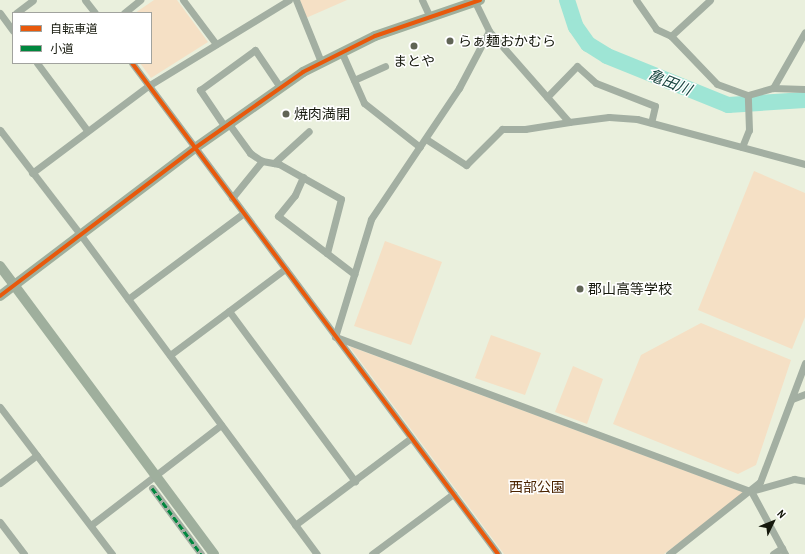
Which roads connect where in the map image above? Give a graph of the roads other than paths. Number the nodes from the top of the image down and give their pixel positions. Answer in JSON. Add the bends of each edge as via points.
{"nodes":[{"id":1,"x":33,"y":0,"type":"edge"},
{"id":2,"x":85,"y":0,"type":"edge"},
{"id":3,"x":140,"y":0,"type":"edge"},
{"id":4,"x":183,"y":0,"type":"edge"},
{"id":5,"x":289,"y":0,"type":"edge"},
{"id":6,"x":296,"y":0,"type":"edge"},
{"id":7,"x":422,"y":0,"type":"edge"},
{"id":8,"x":636,"y":0,"type":"edge"},
{"id":9,"x":710,"y":0,"type":"edge"},
{"id":10,"x":477,"y":1,"type":"edge"},
{"id":11,"x":17,"y":12,"type":"edge"},
{"id":12,"x":94,"y":12,"type":"edge"},
{"id":13,"x":125,"y":12,"type":"edge"},
{"id":14,"x":0,"y":13,"type":"edge"},
{"id":15,"x":12,"y":16,"type":"edge"},
{"id":16,"x":430,"y":17,"type":"junction"},
{"id":17,"x":6,"y":21,"type":"junction"},
{"id":18,"x":12,"y":30,"type":"edge"},
{"id":19,"x":489,"y":31,"type":"junction"},
{"id":20,"x":805,"y":32,"type":"edge"},
{"id":21,"x":671,"y":36,"type":"junction"},
{"id":22,"x":216,"y":44,"type":"junction"},
{"id":23,"x":341,"y":51,"type":"junction"},
{"id":24,"x":321,"y":62,"type":"junction"},
{"id":25,"x":38,"y":64,"type":"edge"},
{"id":26,"x":133,"y":64,"type":"edge"},
{"id":27,"x":385,"y":66,"type":"dead end"},
{"id":28,"x":354,"y":80,"type":"junction"},
{"id":29,"x":148,"y":86,"type":"junction"},
{"id":30,"x":280,"y":87,"type":"junction"},
{"id":31,"x":773,"y":88,"type":"junction"},
{"id":32,"x":805,"y":89,"type":"edge"},
{"id":33,"x":748,"y":96,"type":"junction"},
{"id":34,"x":547,"y":97,"type":"junction"},
{"id":35,"x":569,"y":122,"type":"junction"},
{"id":36,"x":651,"y":123,"type":"junction"},
{"id":37,"x":227,"y":125,"type":"junction"},
{"id":38,"x":0,"y":130,"type":"edge"},
{"id":39,"x":88,"y":130,"type":"junction"},
{"id":40,"x":309,"y":131,"type":"dead end"},
{"id":41,"x":426,"y":139,"type":"junction"},
{"id":42,"x":420,"y":147,"type":"junction"},
{"id":43,"x":742,"y":147,"type":"junction"},
{"id":44,"x":195,"y":148,"type":"junction"},
{"id":45,"x":262,"y":161,"type":"junction"},
{"id":46,"x":274,"y":163,"type":"junction"},
{"id":47,"x":805,"y":164,"type":"edge"},
{"id":48,"x":32,"y":173,"type":"junction"},
{"id":49,"x":302,"y":177,"type":"junction"},
{"id":50,"x":232,"y":198,"type":"junction"},
{"id":51,"x":244,"y":213,"type":"junction"},
{"id":52,"x":80,"y":234,"type":"junction"},
{"id":53,"x":327,"y":253,"type":"junction"},
{"id":54,"x":0,"y":266,"type":"edge"},
{"id":55,"x":285,"y":269,"type":"junction"},
{"id":56,"x":354,"y":274,"type":"junction"},
{"id":57,"x":14,"y":286,"type":"junction"},
{"id":58,"x":0,"y":296,"type":"edge"},
{"id":59,"x":128,"y":299,"type":"junction"},
{"id":60,"x":229,"y":311,"type":"junction"},
{"id":61,"x":336,"y":337,"type":"junction"},
{"id":62,"x":170,"y":355,"type":"junction"},
{"id":63,"x":805,"y":363,"type":"edge"},
{"id":64,"x":805,"y":394,"type":"edge"},
{"id":65,"x":792,"y":399,"type":"junction"},
{"id":66,"x":0,"y":407,"type":"edge"},
{"id":67,"x":221,"y":426,"type":"junction"},
{"id":68,"x":412,"y":438,"type":"junction"},
{"id":69,"x":37,"y":455,"type":"junction"},
{"id":70,"x":156,"y":476,"type":"junction"},
{"id":71,"x":355,"y":481,"type":"junction"},
{"id":72,"x":805,"y":481,"type":"edge"},
{"id":73,"x":0,"y":483,"type":"edge"},
{"id":74,"x":152,"y":488,"type":"dead end"},
{"id":75,"x":751,"y":491,"type":"junction"},
{"id":76,"x":453,"y":494,"type":"junction"},
{"id":77,"x":0,"y":522,"type":"edge"},
{"id":78,"x":91,"y":525,"type":"junction"},
{"id":79,"x":295,"y":525,"type":"junction"},
{"id":80,"x":783,"y":551,"type":"edge"},
{"id":81,"x":24,"y":554,"type":"edge"},
{"id":82,"x":112,"y":554,"type":"edge"},
{"id":83,"x":201,"y":554,"type":"edge"},
{"id":84,"x":214,"y":554,"type":"edge"},
{"id":85,"x":317,"y":554,"type":"edge"},
{"id":86,"x":372,"y":554,"type":"edge"},
{"id":87,"x":498,"y":554,"type":"edge"},
{"id":88,"x":669,"y":554,"type":"edge"},
{"id":89,"x":773,"y":554,"type":"edge"}],
"edges":[{"from":1,"to":11,"type":"street"},
{"from":2,"to":12,"type":"street"},
{"from":3,"to":13,"type":"street"},
{"from":4,"to":22,"type":"street"},
{"from":5,"to":22,"type":"street"},
{"from":6,"to":24,"type":"street"},
{"from":7,"to":16,"type":"street"},
{"from":8,"to":21,"type":"street","via":[[656,29]]},
{"from":9,"to":21,"type":"street"},
{"from":10,"to":16,"type":"street"},
{"from":10,"to":19,"type":"street"},
{"from":14,"to":17,"type":"street"},
{"from":15,"to":17,"type":"street"},
{"from":16,"to":23,"type":"street"},
{"from":17,"to":18,"type":"street"},
{"from":19,"to":34,"type":"street"},
{"from":19,"to":41,"type":"street","via":[[459,88]]},
{"from":20,"to":31,"type":"street"},
{"from":21,"to":33,"type":"street","via":[[717,84]]},
{"from":22,"to":29,"type":"street"},
{"from":23,"to":24,"type":"street"},
{"from":23,"to":28,"type":"street"},
{"from":24,"to":30,"type":"street"},
{"from":25,"to":39,"type":"street"},
{"from":26,"to":29,"type":"street"},
{"from":27,"to":28,"type":"street"},
{"from":28,"to":42,"type":"street","via":[[364,103]]},
{"from":29,"to":39,"type":"street"},
{"from":29,"to":44,"type":"street"},
{"from":30,"to":37,"type":"street"},
{"from":30,"to":37,"type":"street","via":[[255,50],[200,90]]},
{"from":31,"to":32,"type":"street"},
{"from":31,"to":33,"type":"street"},
{"from":33,"to":43,"type":"street","via":[[749,130]]},
{"from":34,"to":35,"type":"street"},
{"from":34,"to":36,"type":"street","via":[[577,66],[596,83],[655,106]]},
{"from":35,"to":36,"type":"street","via":[[609,117]]},
{"from":35,"to":41,"type":"street","via":[[525,129],[502,129],[466,165]]},
{"from":36,"to":43,"type":"street"},
{"from":37,"to":44,"type":"street"},
{"from":37,"to":45,"type":"street","via":[[250,153]]},
{"from":38,"to":48,"type":"street"},
{"from":39,"to":48,"type":"street"},
{"from":40,"to":46,"type":"street"},
{"from":41,"to":42,"type":"street"},
{"from":42,"to":56,"type":"street","via":[[371,219]]},
{"from":43,"to":47,"type":"street"},
{"from":44,"to":50,"type":"street"},
{"from":44,"to":52,"type":"street"},
{"from":45,"to":46,"type":"street"},
{"from":45,"to":50,"type":"street"},
{"from":46,"to":49,"type":"street"},
{"from":48,"to":52,"type":"street"},
{"from":49,"to":53,"type":"street","via":[[341,199]]},
{"from":49,"to":53,"type":"street","via":[[295,195],[278,216]]},
{"from":50,"to":51,"type":"street"},
{"from":51,"to":55,"type":"street"},
{"from":51,"to":59,"type":"street"},
{"from":52,"to":57,"type":"street"},
{"from":52,"to":59,"type":"street"},
{"from":53,"to":56,"type":"street"},
{"from":54,"to":57,"type":"street"},
{"from":55,"to":60,"type":"street"},
{"from":55,"to":61,"type":"street"},
{"from":56,"to":61,"type":"street"},
{"from":57,"to":58,"type":"street"},
{"from":57,"to":70,"type":"street"},
{"from":59,"to":62,"type":"street"},
{"from":60,"to":62,"type":"street"},
{"from":60,"to":71,"type":"street"},
{"from":61,"to":68,"type":"street"},
{"from":61,"to":75,"type":"street"},
{"from":62,"to":67,"type":"street"},
{"from":63,"to":65,"type":"street"},
{"from":64,"to":65,"type":"street"},
{"from":65,"to":75,"type":"street","via":[[760,482]]},
{"from":66,"to":69,"type":"street"},
{"from":67,"to":70,"type":"street"},
{"from":67,"to":79,"type":"street"},
{"from":68,"to":71,"type":"street"},
{"from":68,"to":76,"type":"street"},
{"from":69,"to":73,"type":"street"},
{"from":69,"to":78,"type":"street"},
{"from":70,"to":78,"type":"street"},
{"from":70,"to":84,"type":"street"},
{"from":71,"to":79,"type":"street"},
{"from":72,"to":75,"type":"street","via":[[794,478]]},
{"from":74,"to":83,"type":"street"},
{"from":75,"to":80,"type":"street"},
{"from":75,"to":88,"type":"street"},
{"from":76,"to":86,"type":"street"},
{"from":76,"to":87,"type":"street"},
{"from":77,"to":81,"type":"street"},
{"from":78,"to":82,"type":"street"},
{"from":79,"to":85,"type":"street"},
{"from":80,"to":89,"type":"street"}]}
